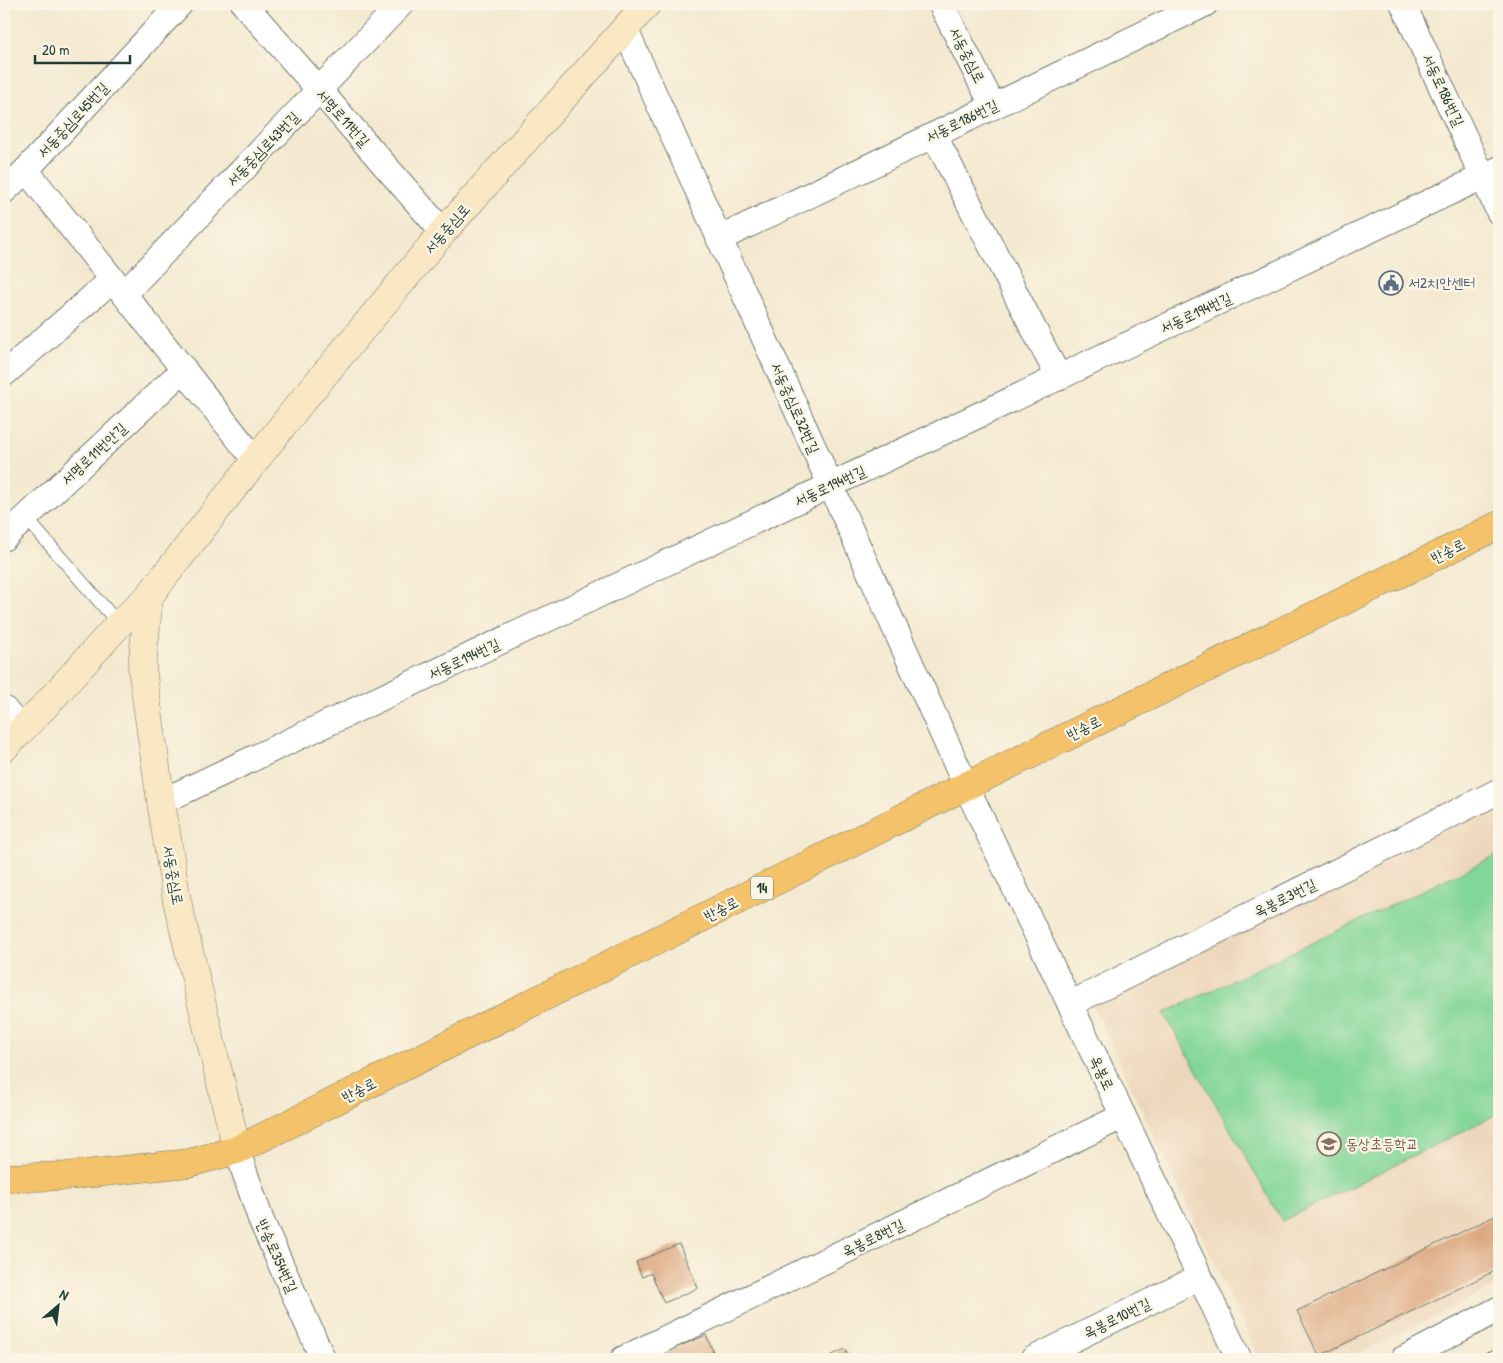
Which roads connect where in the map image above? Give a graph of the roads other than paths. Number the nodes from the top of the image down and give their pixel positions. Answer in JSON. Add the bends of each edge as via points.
{"nodes":[{"id":1,"x":180,"y":4,"type":"edge"},
{"id":2,"x":244,"y":4,"type":"edge"},
{"id":3,"x":402,"y":4,"type":"edge"},
{"id":4,"x":647,"y":4,"type":"edge"},
{"id":5,"x":941,"y":4,"type":"edge"},
{"id":6,"x":1205,"y":4,"type":"edge"},
{"id":7,"x":1402,"y":4,"type":"edge"},
{"id":8,"x":625,"y":29,"type":"junction"},
{"id":9,"x":319,"y":91,"type":"junction"},
{"id":10,"x":993,"y":106,"type":"junction"},
{"id":11,"x":934,"y":135,"type":"junction"},
{"id":12,"x":26,"y":170,"type":"junction"},
{"id":13,"x":1491,"y":173,"type":"edge"},
{"id":14,"x":4,"y":191,"type":"edge"},
{"id":15,"x":1499,"y":212,"type":"edge"},
{"id":16,"x":444,"y":232,"type":"junction"},
{"id":17,"x":719,"y":239,"type":"junction"},
{"id":18,"x":119,"y":286,"type":"junction"},
{"id":19,"x":184,"y":369,"type":"junction"},
{"id":20,"x":4,"y":374,"type":"edge"},
{"id":21,"x":1059,"y":378,"type":"junction"},
{"id":22,"x":255,"y":460,"type":"junction"},
{"id":23,"x":830,"y":486,"type":"junction"},
{"id":24,"x":26,"y":518,"type":"junction"},
{"id":25,"x":1499,"y":526,"type":"edge"},
{"id":26,"x":4,"y":538,"type":"edge"},
{"id":27,"x":149,"y":596,"type":"junction"},
{"id":28,"x":119,"y":624,"type":"junction"},
{"id":29,"x":4,"y":709,"type":"edge"},
{"id":30,"x":13,"y":739,"type":"edge"},
{"id":31,"x":966,"y":786,"type":"junction"},
{"id":32,"x":1499,"y":791,"type":"edge"},
{"id":33,"x":160,"y":802,"type":"junction"},
{"id":34,"x":1070,"y":1004,"type":"junction"},
{"id":35,"x":1123,"y":1116,"type":"junction"},
{"id":36,"x":237,"y":1150,"type":"junction"},
{"id":37,"x":4,"y":1178,"type":"edge"},
{"id":38,"x":1200,"y":1277,"type":"junction"},
{"id":39,"x":1499,"y":1309,"type":"edge"},
{"id":40,"x":1499,"y":1354,"type":"edge"},
{"id":41,"x":323,"y":1359,"type":"edge"},
{"id":42,"x":624,"y":1359,"type":"edge"},
{"id":43,"x":1033,"y":1359,"type":"edge"},
{"id":44,"x":1239,"y":1359,"type":"edge"},
{"id":45,"x":1403,"y":1359,"type":"edge"},
{"id":46,"x":1489,"y":1359,"type":"edge"}],
"edges":[{"from":1,"to":12,"type":"street","name":"서동중심로45번길"},
{"from":2,"to":9,"type":"street","name":"서명로11번길"},
{"from":3,"to":9,"type":"street","name":"서동중심로43번길"},
{"from":4,"to":8,"type":"street","name":"서동중심로"},
{"from":5,"to":10,"type":"street","name":"서동중심로"},
{"from":6,"to":10,"type":"street","name":"서동로186번길"},
{"from":7,"to":13,"type":"street","name":"서동로186번길"},
{"from":8,"to":16,"type":"street","name":"서동중심로"},
{"from":8,"to":17,"type":"street","name":"서동중심로32번길"},
{"from":9,"to":16,"type":"street","name":"서명로11번길"},
{"from":9,"to":18,"type":"street","name":"서동중심로43번길"},
{"from":10,"to":11,"type":"street","name":"서동로186번길"},
{"from":11,"to":17,"type":"street","name":"서동로186번길"},
{"from":11,"to":21,"type":"street"},
{"from":12,"to":14,"type":"street","name":"서동중심로45번길"},
{"from":12,"to":18,"type":"street"},
{"from":13,"to":15,"type":"street","name":"서동로186번길"},
{"from":13,"to":21,"type":"street","name":"서동로194번길"},
{"from":16,"to":22,"type":"street","name":"서동중심로"},
{"from":17,"to":23,"type":"street","name":"서동중심로32번길"},
{"from":18,"to":19,"type":"street"},
{"from":18,"to":20,"type":"street","name":"서동중심로43번길"},
{"from":19,"to":22,"type":"street"},
{"from":19,"to":24,"type":"street","name":"서명로11번안길"},
{"from":21,"to":23,"type":"street","name":"서동로194번길"},
{"from":22,"to":27,"type":"street","name":"서동중심로"},
{"from":23,"to":31,"type":"street","name":"서동중심로32번길"},
{"from":23,"to":33,"type":"street","name":"서동로194번길"},
{"from":24,"to":26,"type":"street","name":"서명로11번안길"},
{"from":24,"to":28,"type":"lane"},
{"from":25,"to":31,"type":"main road","name":"반송로","number":"14"},
{"from":27,"to":28,"type":"street","name":"서동중심로"},
{"from":27,"to":33,"type":"street","name":"서동중심로","via":[[142,668]]},
{"from":28,"to":30,"type":"street","name":"서동중심로"},
{"from":29,"to":30,"type":"street"},
{"from":31,"to":34,"type":"street","name":"옥봉로"},
{"from":31,"to":36,"type":"main road","name":"반송로","number":"14"},
{"from":32,"to":34,"type":"street","name":"옥봉로3번길"},
{"from":33,"to":36,"type":"street","name":"서동중심로","via":[[176,901]]},
{"from":34,"to":35,"type":"street","name":"옥봉로"},
{"from":35,"to":38,"type":"street","name":"옥봉로"},
{"from":35,"to":42,"type":"street","name":"옥봉로8번길"},
{"from":36,"to":37,"type":"main road","name":"반송로","number":"14","via":[[189,1163],[66,1176]]},
{"from":36,"to":41,"type":"street","name":"반송로354번길","via":[[261,1220]]},
{"from":38,"to":43,"type":"street","name":"옥봉로10번길"},
{"from":38,"to":44,"type":"street","name":"옥봉로"},
{"from":39,"to":45,"type":"street"},
{"from":40,"to":46,"type":"lane"}]}
